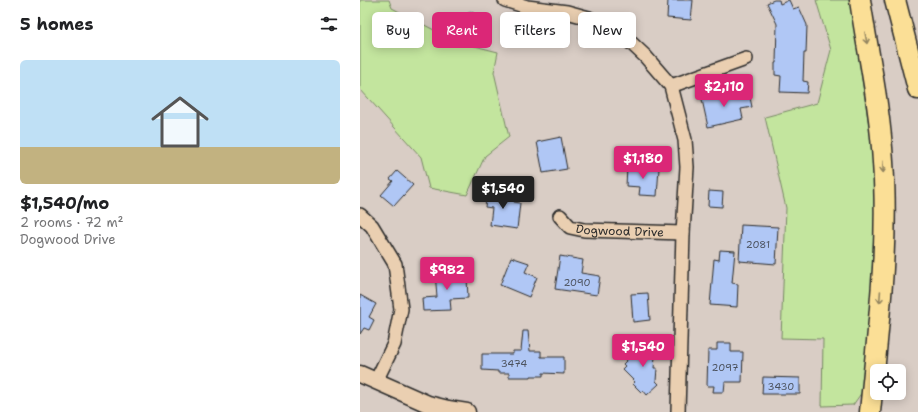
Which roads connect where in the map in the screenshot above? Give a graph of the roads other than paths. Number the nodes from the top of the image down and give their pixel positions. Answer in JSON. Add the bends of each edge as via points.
{"nodes":[{"id":1,"x":505,"y":0,"type":"edge"},
{"id":2,"x":860,"y":0,"type":"edge"},
{"id":3,"x":895,"y":0,"type":"edge"},
{"id":4,"x":746,"y":59,"type":"dead end"},
{"id":5,"x":671,"y":86,"type":"junction"},
{"id":6,"x":918,"y":89,"type":"edge"},
{"id":7,"x":360,"y":215,"type":"edge"},
{"id":8,"x":560,"y":216,"type":"dead end"},
{"id":9,"x":683,"y":233,"type":"junction"},
{"id":10,"x":360,"y":374,"type":"edge"},
{"id":11,"x":376,"y":381,"type":"junction"},
{"id":12,"x":426,"y":408,"type":"edge"},
{"id":13,"x":467,"y":412,"type":"edge"},
{"id":14,"x":678,"y":412,"type":"edge"},
{"id":15,"x":870,"y":412,"type":"edge"}],
"edges":[{"from":1,"to":5,"type":"street","via":[[526,8],[567,12],[589,18],[628,40]]},
{"from":2,"to":15,"type":"main road","one_way":true,"via":[[878,108],[885,216]]},
{"from":3,"to":6,"type":"main road"},
{"from":4,"to":5,"type":"street"},
{"from":5,"to":9,"type":"street","via":[[686,140]]},
{"from":7,"to":11,"type":"street","via":[[372,226],[395,264],[401,309],[394,344]]},
{"from":8,"to":9,"type":"street","name":"Dogwood Drive","via":[[570,226],[584,230]]},
{"from":9,"to":14,"type":"street"},
{"from":10,"to":11,"type":"street"},
{"from":11,"to":12,"type":"street"},
{"from":12,"to":13,"type":"street"}]}
